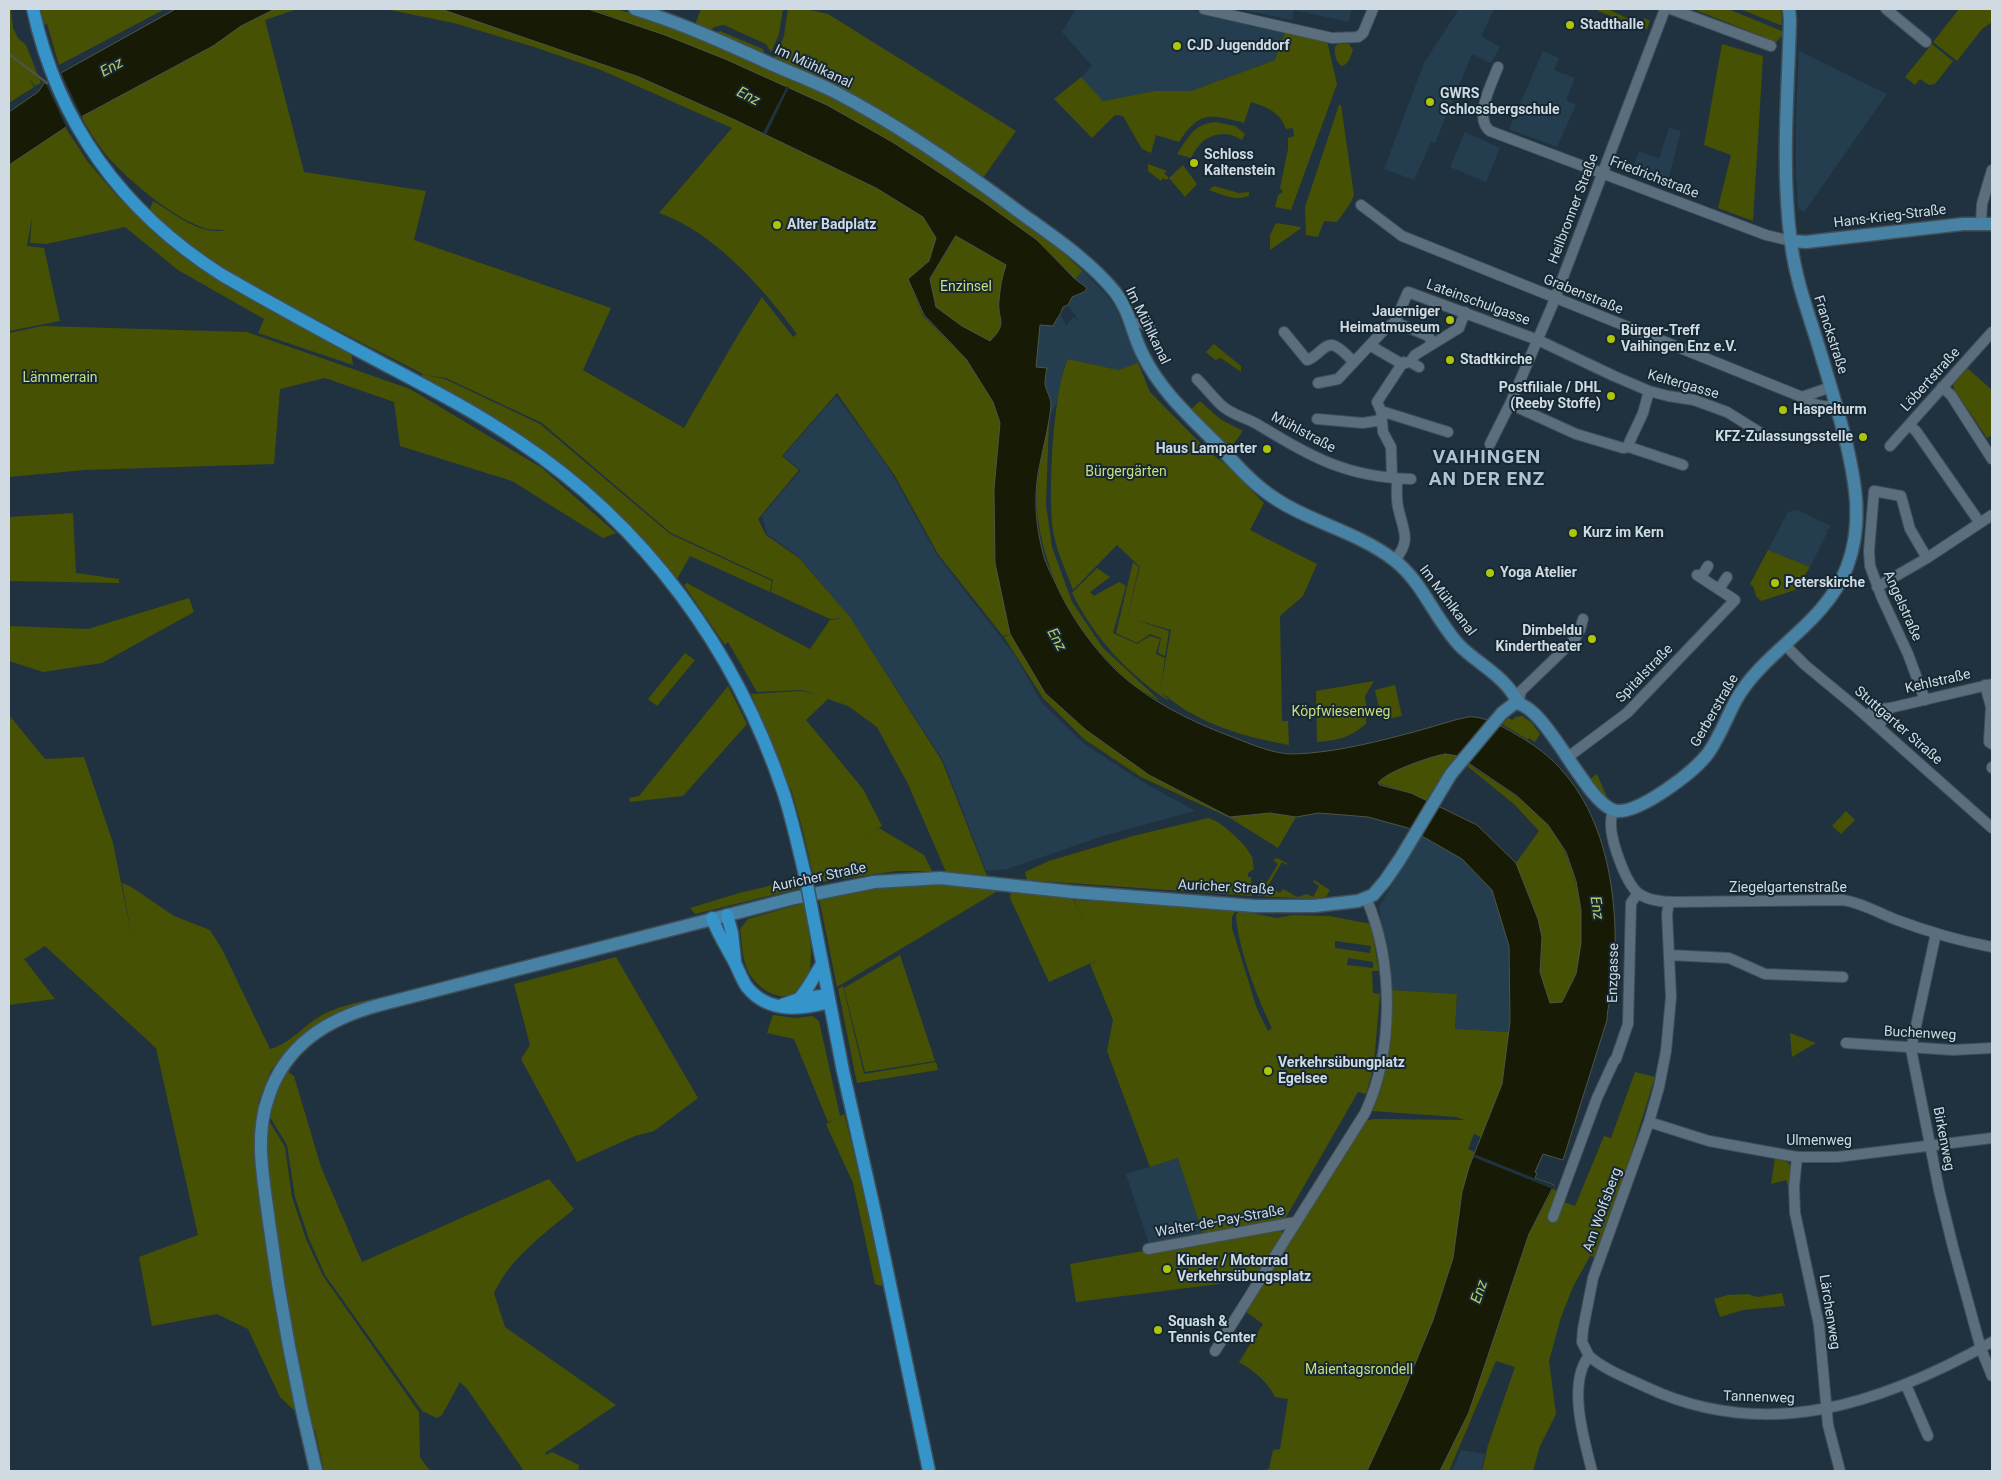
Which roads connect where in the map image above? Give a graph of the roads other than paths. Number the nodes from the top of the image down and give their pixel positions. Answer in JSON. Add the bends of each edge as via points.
{"nodes":[{"id":1,"x":33,"y":9,"type":"edge"},
{"id":2,"x":635,"y":9,"type":"edge"},
{"id":3,"x":1204,"y":9,"type":"edge"},
{"id":4,"x":1373,"y":9,"type":"edge"},
{"id":5,"x":1665,"y":9,"type":"edge"},
{"id":6,"x":1671,"y":9,"type":"edge"},
{"id":7,"x":1789,"y":9,"type":"edge"},
{"id":8,"x":1886,"y":9,"type":"edge"},
{"id":9,"x":1926,"y":42,"type":"dead end"},
{"id":10,"x":1771,"y":46,"type":"dead end"},
{"id":11,"x":1498,"y":67,"type":"dead end"},
{"id":12,"x":1992,"y":170,"type":"edge"},
{"id":13,"x":1602,"y":174,"type":"junction"},
{"id":14,"x":1361,"y":205,"type":"dead end"},
{"id":15,"x":1987,"y":224,"type":"edge"},
{"id":16,"x":1790,"y":241,"type":"junction"},
{"id":17,"x":1555,"y":299,"type":"junction"},
{"id":18,"x":1465,"y":312,"type":"junction"},
{"id":19,"x":1395,"y":322,"type":"junction"},
{"id":20,"x":1132,"y":324,"type":"junction"},
{"id":21,"x":1152,"y":331,"type":"dead end"},
{"id":22,"x":1284,"y":332,"type":"dead end"},
{"id":23,"x":1991,"y":336,"type":"edge"},
{"id":24,"x":1538,"y":340,"type":"junction"},
{"id":25,"x":1433,"y":343,"type":"junction"},
{"id":26,"x":1371,"y":346,"type":"junction"},
{"id":27,"x":1354,"y":362,"type":"junction"},
{"id":28,"x":1410,"y":364,"type":"junction"},
{"id":29,"x":1197,"y":379,"type":"dead end"},
{"id":30,"x":1318,"y":383,"type":"dead end"},
{"id":31,"x":1831,"y":387,"type":"junction"},
{"id":32,"x":1942,"y":387,"type":"junction"},
{"id":33,"x":1649,"y":390,"type":"junction"},
{"id":34,"x":1802,"y":397,"type":"junction"},
{"id":35,"x":1510,"y":404,"type":"junction"},
{"id":36,"x":1836,"y":404,"type":"junction"},
{"id":37,"x":1380,"y":411,"type":"junction"},
{"id":38,"x":1317,"y":420,"type":"dead end"},
{"id":39,"x":1909,"y":425,"type":"junction"},
{"id":40,"x":1448,"y":432,"type":"dead end"},
{"id":41,"x":1764,"y":435,"type":"dead end"},
{"id":42,"x":1490,"y":444,"type":"dead end"},
{"id":43,"x":1890,"y":446,"type":"dead end"},
{"id":44,"x":1629,"y":447,"type":"junction"},
{"id":45,"x":1992,"y":459,"type":"edge"},
{"id":46,"x":1682,"y":465,"type":"dead end"},
{"id":47,"x":1394,"y":478,"type":"junction"},
{"id":48,"x":1411,"y":479,"type":"dead end"},
{"id":49,"x":1992,"y":515,"type":"edge"},
{"id":50,"x":1980,"y":523,"type":"junction"},
{"id":51,"x":1928,"y":558,"type":"junction"},
{"id":52,"x":1708,"y":566,"type":"dead end"},
{"id":53,"x":1399,"y":568,"type":"junction"},
{"id":54,"x":1727,"y":578,"type":"dead end"},
{"id":55,"x":1877,"y":586,"type":"junction"},
{"id":56,"x":1720,"y":589,"type":"junction"},
{"id":57,"x":1583,"y":619,"type":"dead end"},
{"id":58,"x":1785,"y":645,"type":"junction"},
{"id":59,"x":1989,"y":685,"type":"edge"},
{"id":60,"x":1925,"y":700,"type":"junction"},
{"id":61,"x":1518,"y":703,"type":"junction"},
{"id":62,"x":1890,"y":708,"type":"junction"},
{"id":63,"x":1866,"y":716,"type":"junction"},
{"id":64,"x":1878,"y":727,"type":"junction"},
{"id":65,"x":1992,"y":744,"type":"edge"},
{"id":66,"x":1568,"y":757,"type":"junction"},
{"id":67,"x":1613,"y":810,"type":"junction"},
{"id":68,"x":1992,"y":828,"type":"edge"},
{"id":69,"x":1638,"y":893,"type":"junction"},
{"id":70,"x":1366,"y":898,"type":"junction"},
{"id":71,"x":1668,"y":902,"type":"junction"},
{"id":72,"x":727,"y":915,"type":"junction"},
{"id":73,"x":712,"y":918,"type":"junction"},
{"id":74,"x":1936,"y":933,"type":"junction"},
{"id":75,"x":1992,"y":947,"type":"edge"},
{"id":76,"x":1669,"y":955,"type":"junction"},
{"id":77,"x":735,"y":963,"type":"junction"},
{"id":78,"x":822,"y":964,"type":"junction"},
{"id":79,"x":1843,"y":977,"type":"dead end"},
{"id":80,"x":799,"y":999,"type":"junction"},
{"id":81,"x":828,"y":999,"type":"junction"},
{"id":82,"x":777,"y":1006,"type":"junction"},
{"id":83,"x":1846,"y":1043,"type":"dead end"},
{"id":84,"x":1992,"y":1048,"type":"edge"},
{"id":85,"x":1911,"y":1049,"type":"junction"},
{"id":86,"x":1649,"y":1122,"type":"junction"},
{"id":87,"x":1992,"y":1138,"type":"edge"},
{"id":88,"x":1930,"y":1146,"type":"junction"},
{"id":89,"x":1797,"y":1157,"type":"junction"},
{"id":90,"x":1554,"y":1217,"type":"dead end"},
{"id":91,"x":1296,"y":1222,"type":"junction"},
{"id":92,"x":1148,"y":1249,"type":"dead end"},
{"id":93,"x":1992,"y":1342,"type":"edge"},
{"id":94,"x":1981,"y":1349,"type":"junction"},
{"id":95,"x":1215,"y":1351,"type":"dead end"},
{"id":96,"x":1589,"y":1356,"type":"junction"},
{"id":97,"x":1992,"y":1376,"type":"edge"},
{"id":98,"x":1906,"y":1385,"type":"junction"},
{"id":99,"x":1826,"y":1409,"type":"junction"},
{"id":100,"x":1928,"y":1436,"type":"dead end"},
{"id":101,"x":316,"y":1471,"type":"edge"},
{"id":102,"x":929,"y":1471,"type":"edge"},
{"id":103,"x":1592,"y":1471,"type":"edge"},
{"id":104,"x":1840,"y":1471,"type":"edge"}],
"edges":[{"from":1,"to":78,"type":"main road","bridge":true,"via":[[45,56],[79,131],[115,182],[145,215],[194,256],[245,288],[518,440],[572,480],[627,530],[666,575],[691,607],[740,687],[764,738],[784,795],[806,879]]},
{"from":2,"to":20,"type":"street","name":"Im Mühlkanal","via":[[710,37],[832,90],[897,129],[988,188],[1086,264],[1117,294]]},
{"from":3,"to":4,"type":"street","via":[[1332,38],[1358,37],[1363,33]]},
{"from":5,"to":13,"type":"street","name":"Heilbronner Straße"},
{"from":6,"to":10,"type":"street"},
{"from":7,"to":16,"type":"street","name":"Franckstraße","via":[[1786,164]]},
{"from":8,"to":9,"type":"street"},
{"from":11,"to":13,"type":"street","name":"Friedrichstraße","via":[[1482,113],[1486,128]]},
{"from":12,"to":15,"type":"street","via":[[1982,204]]},
{"from":13,"to":16,"type":"street","name":"Friedrichstraße"},
{"from":13,"to":17,"type":"street","name":"Heilbronner Straße"},
{"from":14,"to":17,"type":"street","name":"Grabenstraße","via":[[1402,236]]},
{"from":15,"to":16,"type":"street","name":"Hans-Krieg-Straße"},
{"from":16,"to":31,"type":"street","name":"Franckstraße","via":[[1799,284]]},
{"from":17,"to":24,"type":"street","name":"Heilbronner Straße"},
{"from":17,"to":34,"type":"street","name":"Grabenstraße"},
{"from":18,"to":19,"type":"street","name":"Lateinschulgasse","via":[[1408,292]]},
{"from":18,"to":24,"type":"street","name":"Lateinschulgasse"},
{"from":18,"to":25,"type":"street","via":[[1459,328]]},
{"from":19,"to":25,"type":"street","via":[[1428,336]]},
{"from":19,"to":26,"type":"street"},
{"from":20,"to":21,"type":"street","via":[[1142,322]]},
{"from":20,"to":53,"type":"street","name":"Im Mühlkanal","via":[[1143,356],[1162,384],[1184,412],[1255,483],[1287,506],[1369,545]]},
{"from":22,"to":27,"type":"street","via":[[1304,359],[1314,358],[1326,346],[1332,345]]},
{"from":23,"to":32,"type":"street","name":"Löbertstraße"},
{"from":24,"to":33,"type":"street","name":"Keltergasse"},
{"from":24,"to":35,"type":"street","name":"Heilbronner Straße"},
{"from":25,"to":28,"type":"street","via":[[1415,355]]},
{"from":26,"to":27,"type":"street"},
{"from":26,"to":28,"type":"street"},
{"from":27,"to":30,"type":"street","via":[[1338,380]]},
{"from":28,"to":37,"type":"street"},
{"from":29,"to":47,"type":"street","name":"Mühlstraße","via":[[1232,414],[1253,422],[1307,454],[1350,471]]},
{"from":31,"to":34,"type":"street"},
{"from":31,"to":36,"type":"street","name":"Franckstraße"},
{"from":32,"to":39,"type":"street","name":"Löbertstraße"},
{"from":32,"to":45,"type":"street","via":[[1952,396]]},
{"from":33,"to":41,"type":"street","name":"Keltergasse","via":[[1718,408]]},
{"from":33,"to":44,"type":"street"},
{"from":34,"to":36,"type":"street","name":"Grabenstraße","via":[[1816,405]]},
{"from":35,"to":42,"type":"street","name":"Heilbronner Straße"},
{"from":35,"to":44,"type":"street","via":[[1576,434]]},
{"from":36,"to":58,"type":"street","name":"Franckstraße","via":[[1856,492],[1854,540],[1848,565],[1832,596]]},
{"from":37,"to":38,"type":"street","via":[[1364,423]]},
{"from":37,"to":40,"type":"street"},
{"from":37,"to":47,"type":"street","via":[[1383,432],[1391,447]]},
{"from":39,"to":43,"type":"street","name":"Löbertstraße"},
{"from":39,"to":50,"type":"street"},
{"from":44,"to":46,"type":"street"},
{"from":47,"to":48,"type":"street","name":"Mühlstraße"},
{"from":47,"to":53,"type":"street","via":[[1397,506],[1406,536]]},
{"from":49,"to":50,"type":"street"},
{"from":50,"to":51,"type":"street"},
{"from":51,"to":55,"type":"street"},
{"from":51,"to":55,"type":"street","name":"Angelstraße","via":[[1910,529],[1901,496],[1874,491],[1870,563]]},
{"from":52,"to":56,"type":"street","via":[[1699,576]]},
{"from":53,"to":61,"type":"street","name":"Im Mühlkanal","via":[[1414,581],[1452,636],[1512,690]]},
{"from":54,"to":56,"type":"street"},
{"from":55,"to":60,"type":"street","name":"Angelstraße"},
{"from":56,"to":66,"type":"street","name":"Spitalstraße","via":[[1735,600],[1627,713]]},
{"from":57,"to":61,"type":"street","name":"Auricher Straße","via":[[1574,640],[1521,691]]},
{"from":58,"to":63,"type":"street","name":"Stuttgarter Straße"},
{"from":58,"to":67,"type":"street","name":"Gerberstraße","via":[[1762,665],[1743,689],[1703,760],[1652,799],[1632,809]]},
{"from":59,"to":60,"type":"street","name":"Kehlstraße"},
{"from":59,"to":65,"type":"street"},
{"from":60,"to":62,"type":"street","name":"Kehlstraße"},
{"from":61,"to":66,"type":"street","via":[[1527,706]]},
{"from":61,"to":70,"type":"street","name":"Auricher Straße","via":[[1508,707],[1450,774],[1390,875],[1373,895]]},
{"from":62,"to":63,"type":"street","name":"Kehlstraße","via":[[1874,710]]},
{"from":62,"to":64,"type":"street","name":"Kehlstraße"},
{"from":63,"to":64,"type":"street","name":"Stuttgarter Straße"},
{"from":64,"to":68,"type":"street","name":"Stuttgarter Straße"},
{"from":66,"to":67,"type":"street","via":[[1596,797],[1606,808]]},
{"from":67,"to":69,"type":"street","via":[[1610,822],[1624,875]]},
{"from":69,"to":71,"type":"street","name":"Ziegelgartenstraße"},
{"from":69,"to":90,"type":"street","name":"Enzgasse","via":[[1631,903],[1627,1029],[1597,1098]]},
{"from":70,"to":72,"type":"street","name":"Auricher Straße","via":[[1346,904],[1255,906],[940,878],[874,882]]},
{"from":70,"to":91,"type":"street","name":"Walter-de-Pay-Straße","via":[[1374,917],[1385,976],[1386,1014],[1381,1066],[1365,1113]]},
{"from":71,"to":74,"type":"street","name":"Ziegelgartenstraße","via":[[1843,900]]},
{"from":71,"to":76,"type":"street","name":"Am Wolfsberg"},
{"from":72,"to":73,"type":"street","name":"Auricher Straße"},
{"from":72,"to":77,"type":"main road"},
{"from":73,"to":77,"type":"main road"},
{"from":73,"to":101,"type":"street","name":"Auricher Straße","via":[[357,1011],[315,1032],[282,1067],[265,1108],[260,1153],[274,1265],[304,1425]]},
{"from":74,"to":75,"type":"street","name":"Ziegelgartenstraße"},
{"from":74,"to":85,"type":"street","name":"Birkenweg"},
{"from":76,"to":79,"type":"street","via":[[1729,958],[1765,974]]},
{"from":76,"to":86,"type":"street","name":"Am Wolfsberg","via":[[1671,997],[1666,1051]]},
{"from":77,"to":82,"type":"main road","via":[[748,988],[761,1000]]},
{"from":78,"to":80,"type":"main road"},
{"from":78,"to":81,"type":"main road"},
{"from":80,"to":81,"type":"main road"},
{"from":80,"to":82,"type":"main road"},
{"from":81,"to":82,"type":"main road","via":[[801,1008]]},
{"from":81,"to":102,"type":"main road"},
{"from":83,"to":85,"type":"street","name":"Buchenweg"},
{"from":84,"to":85,"type":"street","name":"Buchenweg"},
{"from":85,"to":88,"type":"street","name":"Birkenweg"},
{"from":86,"to":89,"type":"street","name":"Ulmenweg","via":[[1709,1141]]},
{"from":86,"to":96,"type":"street","name":"Am Wolfsberg","via":[[1593,1278],[1582,1342]]},
{"from":87,"to":88,"type":"street","name":"Ulmenweg"},
{"from":88,"to":89,"type":"street","name":"Ulmenweg","via":[[1837,1157]]},
{"from":88,"to":94,"type":"street","name":"Birkenweg"},
{"from":89,"to":99,"type":"street","name":"Lärchenweg","via":[[1795,1213],[1819,1324]]},
{"from":91,"to":92,"type":"street","name":"Walter-de-Pay-Straße"},
{"from":91,"to":95,"type":"street","name":"Walter-de-Pay-Straße"},
{"from":93,"to":94,"type":"street","name":"Tannenweg"},
{"from":94,"to":97,"type":"street","name":"Birkenweg"},
{"from":94,"to":98,"type":"street","name":"Tannenweg"},
{"from":96,"to":99,"type":"street","name":"Tannenweg","via":[[1657,1392],[1717,1411],[1768,1414]]},
{"from":96,"to":103,"type":"street","via":[[1580,1375],[1579,1395],[1580,1421]]},
{"from":98,"to":99,"type":"street","name":"Tannenweg"},
{"from":98,"to":100,"type":"street"},
{"from":99,"to":104,"type":"street","name":"Lärchenweg"}]}
